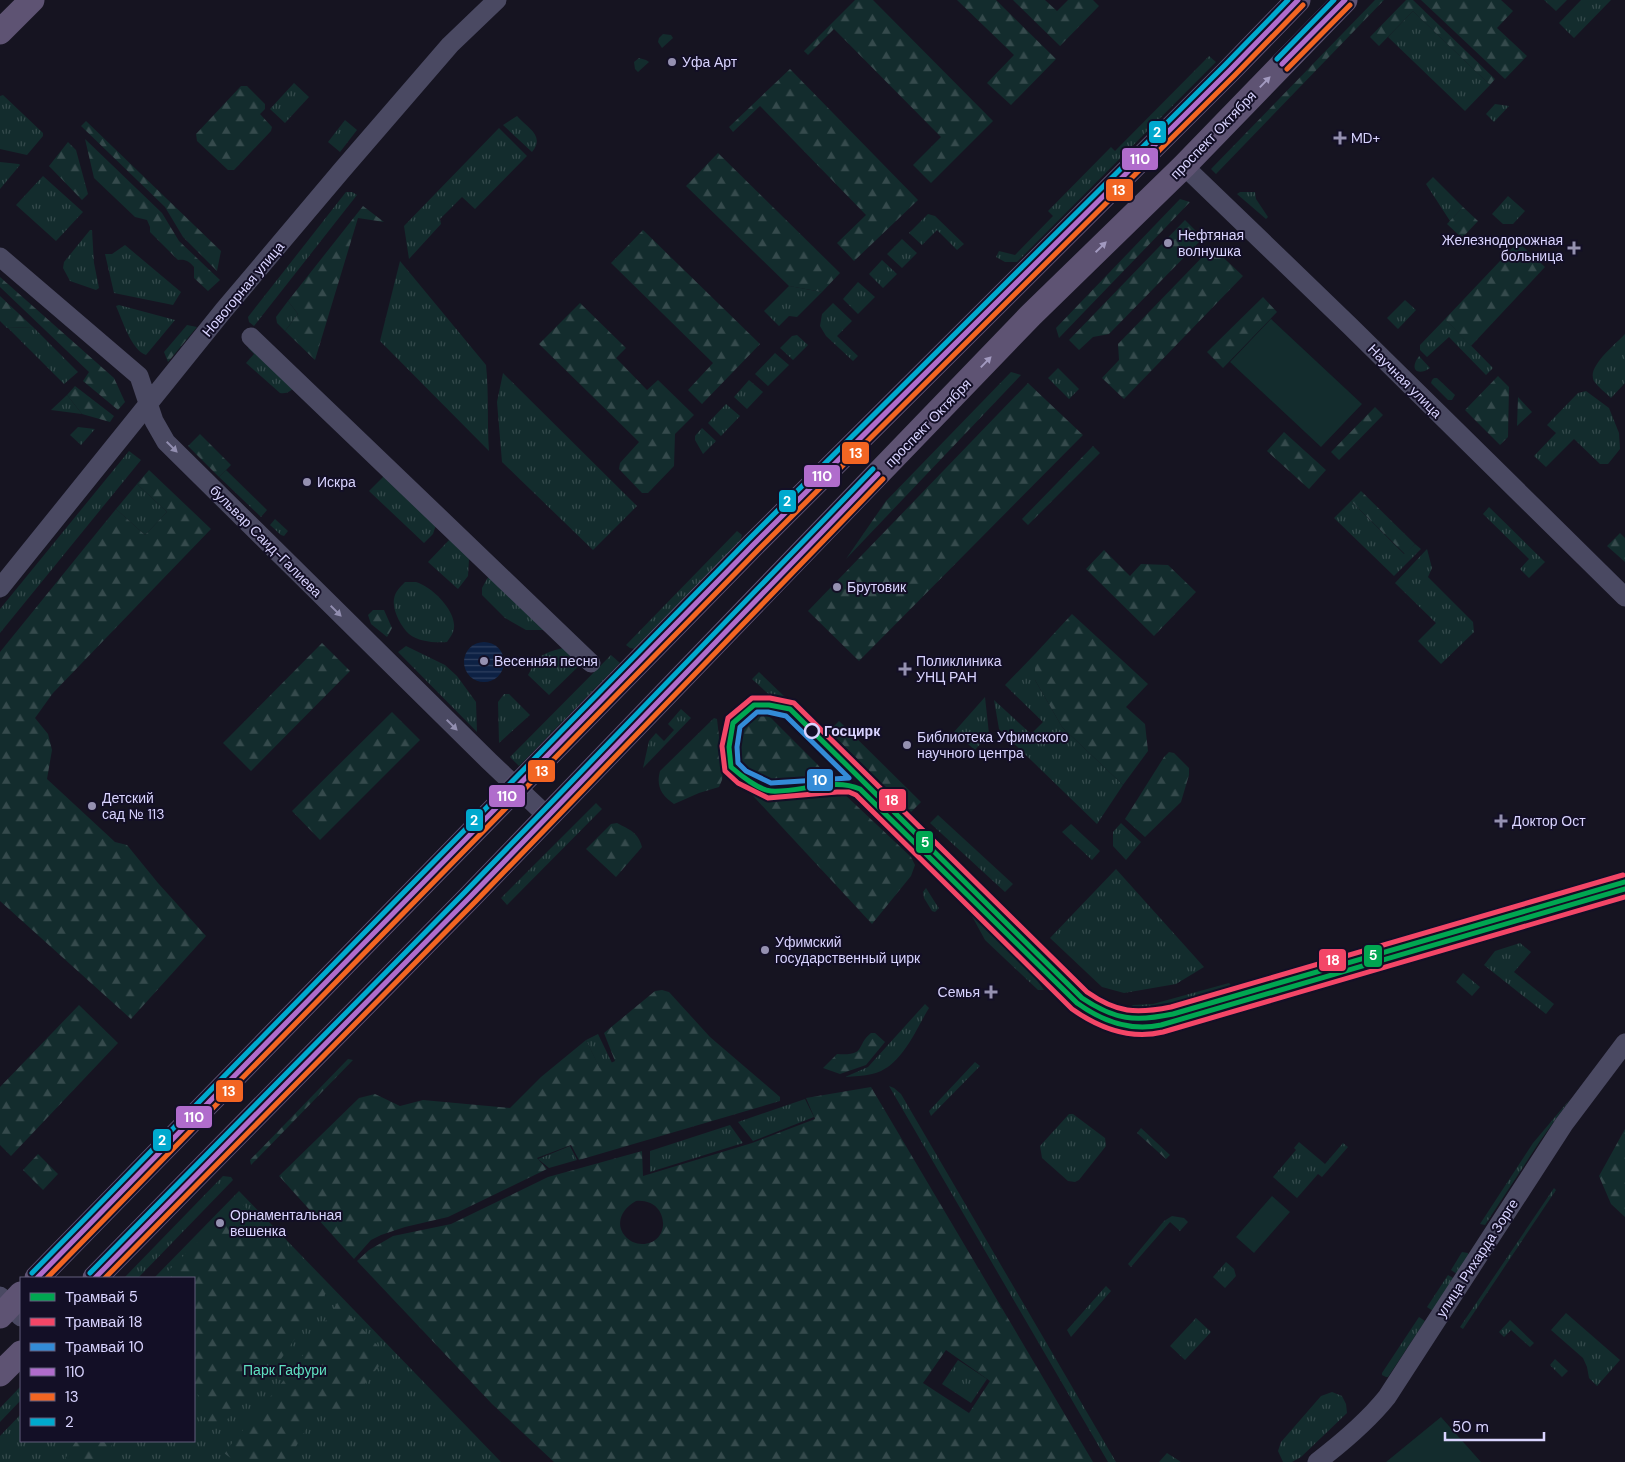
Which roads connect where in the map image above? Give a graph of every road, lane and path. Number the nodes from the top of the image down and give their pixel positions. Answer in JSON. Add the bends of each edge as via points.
{"nodes":[{"id":1,"x":32,"y":0,"type":"edge"},
{"id":2,"x":497,"y":0,"type":"edge"},
{"id":3,"x":1298,"y":0,"type":"edge"},
{"id":4,"x":1345,"y":0,"type":"edge"},
{"id":5,"x":1279,"y":20,"type":"junction"},
{"id":6,"x":0,"y":32,"type":"edge"},
{"id":7,"x":1303,"y":42,"type":"junction"},
{"id":8,"x":1184,"y":166,"type":"junction"},
{"id":9,"x":0,"y":258,"type":"edge"},
{"id":10,"x":251,"y":337,"type":"dead end"},
{"id":11,"x":149,"y":404,"type":"junction"},
{"id":12,"x":808,"y":489,"type":"junction"},
{"id":13,"x":836,"y":517,"type":"junction"},
{"id":14,"x":0,"y":588,"type":"edge"},
{"id":15,"x":1625,"y":597,"type":"edge"},
{"id":16,"x":591,"y":663,"type":"dead end"},
{"id":17,"x":600,"y":702,"type":"junction"},
{"id":18,"x":630,"y":731,"type":"junction"},
{"id":19,"x":516,"y":788,"type":"junction"},
{"id":20,"x":547,"y":816,"type":"junction"},
{"id":21,"x":1625,"y":1043,"type":"edge"},
{"id":22,"x":132,"y":1180,"type":"junction"},
{"id":23,"x":162,"y":1210,"type":"junction"},
{"id":24,"x":38,"y":1277,"type":"edge"},
{"id":25,"x":96,"y":1277,"type":"edge"},
{"id":26,"x":20,"y":1354,"type":"edge"},
{"id":27,"x":0,"y":1374,"type":"edge"},
{"id":28,"x":1317,"y":1462,"type":"edge"}],
"edges":[{"from":1,"to":6,"type":"main road"},
{"from":2,"to":11,"type":"street","name":"Новогорная улица","via":[[450,45]]},
{"from":3,"to":5,"type":"main road"},
{"from":4,"to":7,"type":"main road","name":"проспект Октября"},
{"from":5,"to":7,"type":"main road"},
{"from":5,"to":12,"type":"main road"},
{"from":8,"to":7,"type":"main road","name":"проспект Октября","one_way":true},
{"from":13,"to":8,"type":"main road","name":"проспект Октября","one_way":true,"via":[[1030,316]]},
{"from":8,"to":15,"type":"street","name":"Научная улица"},
{"from":9,"to":11,"type":"street","name":"бульвар Саид-Галиева","via":[[139,376]]},
{"from":10,"to":16,"type":"street"},
{"from":11,"to":14,"type":"street","name":"Новогорная улица"},
{"from":11,"to":19,"type":"street","name":"бульвар Саид-Галиева","one_way":true,"via":[[166,442]]},
{"from":12,"to":13,"type":"main road"},
{"from":12,"to":17,"type":"main road"},
{"from":13,"to":18,"type":"main road","name":"проспект Октября"},
{"from":17,"to":18,"type":"main road"},
{"from":17,"to":19,"type":"main road"},
{"from":18,"to":20,"type":"main road","name":"проспект Октября"},
{"from":19,"to":20,"type":"street","name":"бульвар Саид-Галиева"},
{"from":19,"to":22,"type":"main road"},
{"from":20,"to":23,"type":"main road","name":"проспект Октября"},
{"from":21,"to":28,"type":"street","name":"улица Рихарда Зорге","via":[[1564,1124],[1387,1397],[1343,1442]]},
{"from":22,"to":23,"type":"main road"},
{"from":22,"to":24,"type":"main road"},
{"from":23,"to":25,"type":"main road","name":"проспект Октября"},
{"from":26,"to":27,"type":"main road"}]}
